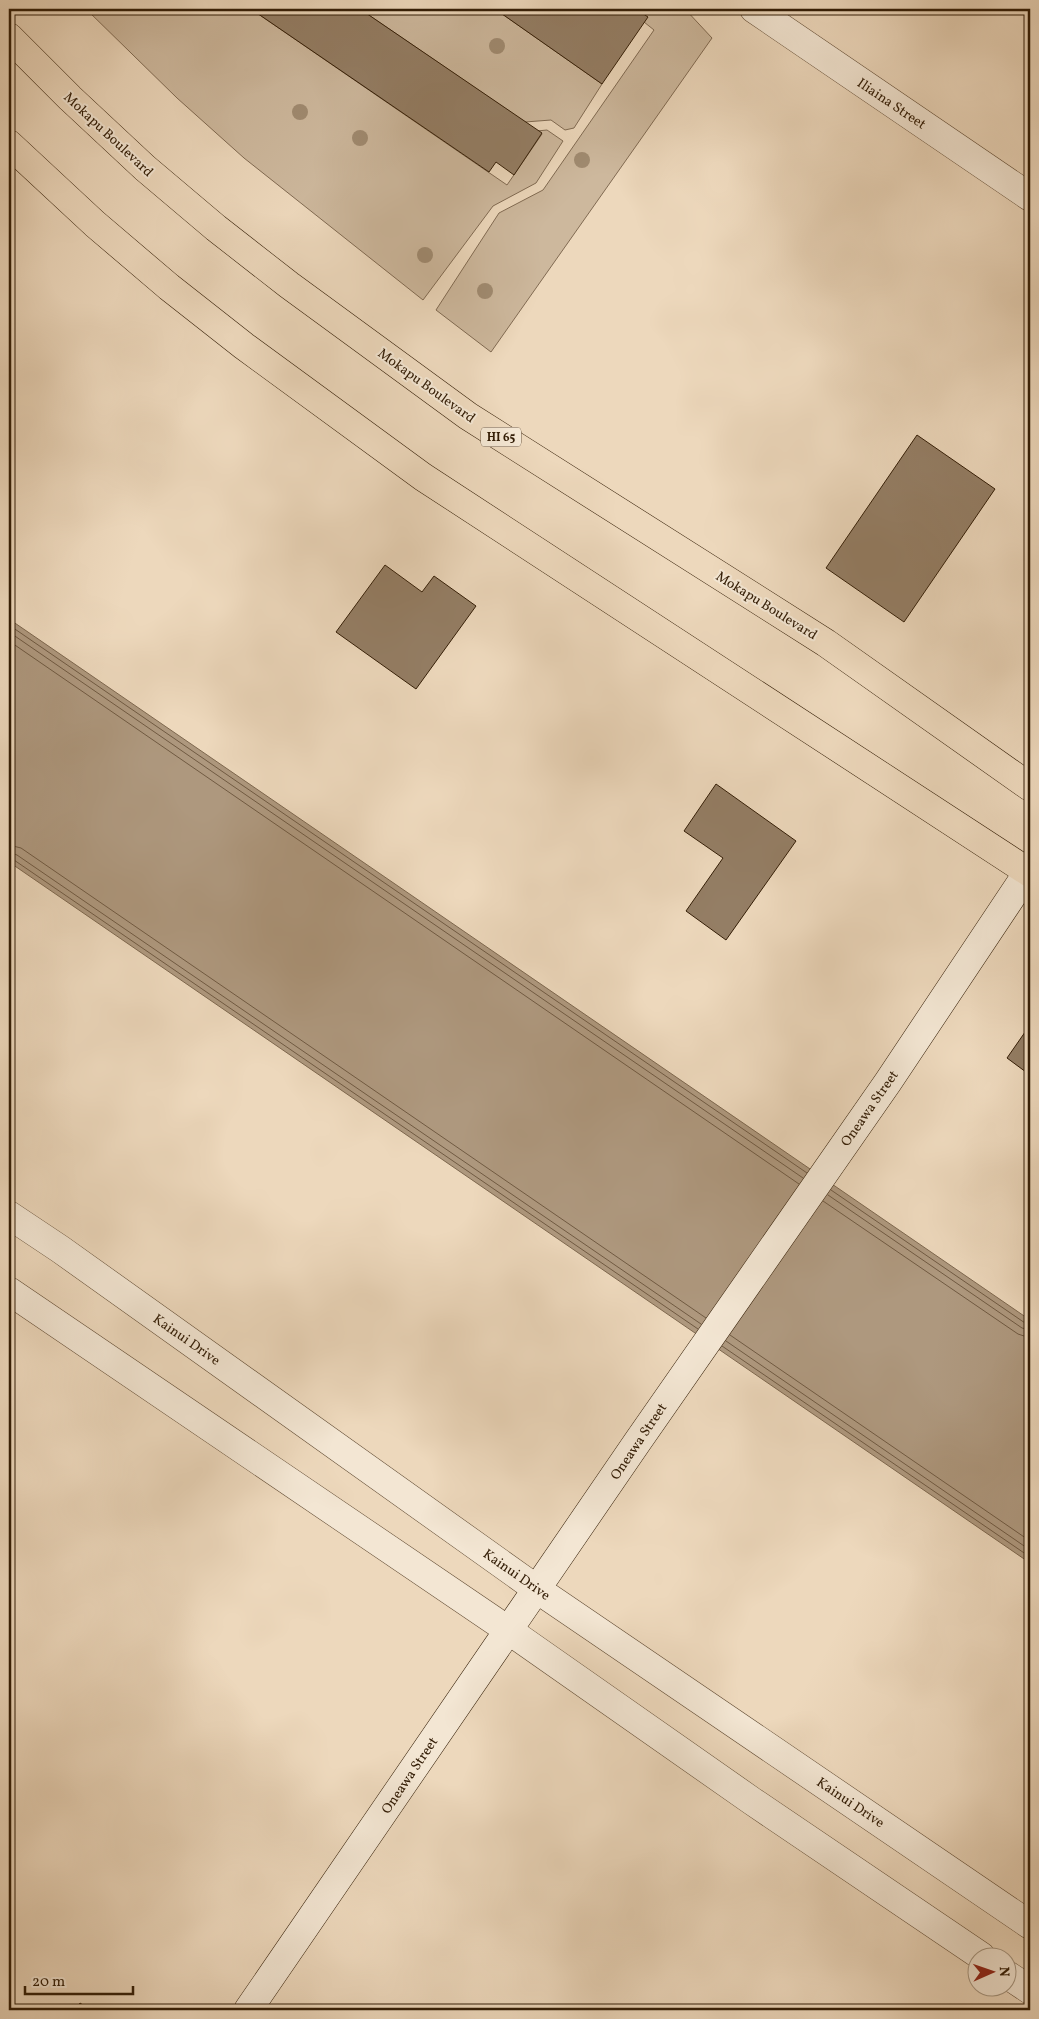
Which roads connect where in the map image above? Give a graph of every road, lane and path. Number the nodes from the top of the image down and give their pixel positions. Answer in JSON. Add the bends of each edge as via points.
{"nodes":[{"id":1,"x":754,"y":9,"type":"edge"},
{"id":2,"x":9,"y":38,"type":"edge"},
{"id":3,"x":9,"y":144,"type":"edge"},
{"id":4,"x":1030,"y":197,"type":"edge"},
{"id":5,"x":1030,"y":786,"type":"edge"},
{"id":6,"x":1030,"y":871,"type":"edge"},
{"id":7,"x":9,"y":1215,"type":"edge"},
{"id":8,"x":9,"y":1291,"type":"edge"},
{"id":9,"x":538,"y":1590,"type":"junction"},
{"id":10,"x":508,"y":1630,"type":"junction"},
{"id":11,"x":1030,"y":1925,"type":"edge"},
{"id":12,"x":966,"y":1946,"type":"edge"},
{"id":13,"x":1016,"y":1981,"type":"edge"},
{"id":14,"x":1030,"y":1990,"type":"edge"},
{"id":15,"x":248,"y":2010,"type":"edge"}],
"edges":[{"from":1,"to":4,"type":"street","name":"Iliaina Street"},
{"from":2,"to":5,"type":"main road","name":"Mokapu Boulevard","number":"HI 65","via":[[145,168],[216,228],[468,416],[826,643]]},
{"from":3,"to":6,"type":"main road","via":[[169,287],[423,477]]},
{"from":6,"to":9,"type":"street","name":"Oneawa Street"},
{"from":7,"to":9,"type":"street","name":"Kainui Drive"},
{"from":8,"to":10,"type":"street"},
{"from":9,"to":10,"type":"street","name":"Oneawa Street"},
{"from":9,"to":11,"type":"street","name":"Kainui Drive"},
{"from":10,"to":12,"type":"street","via":[[752,1802]]},
{"from":10,"to":15,"type":"street","name":"Oneawa Street"},
{"from":13,"to":14,"type":"street"}]}
